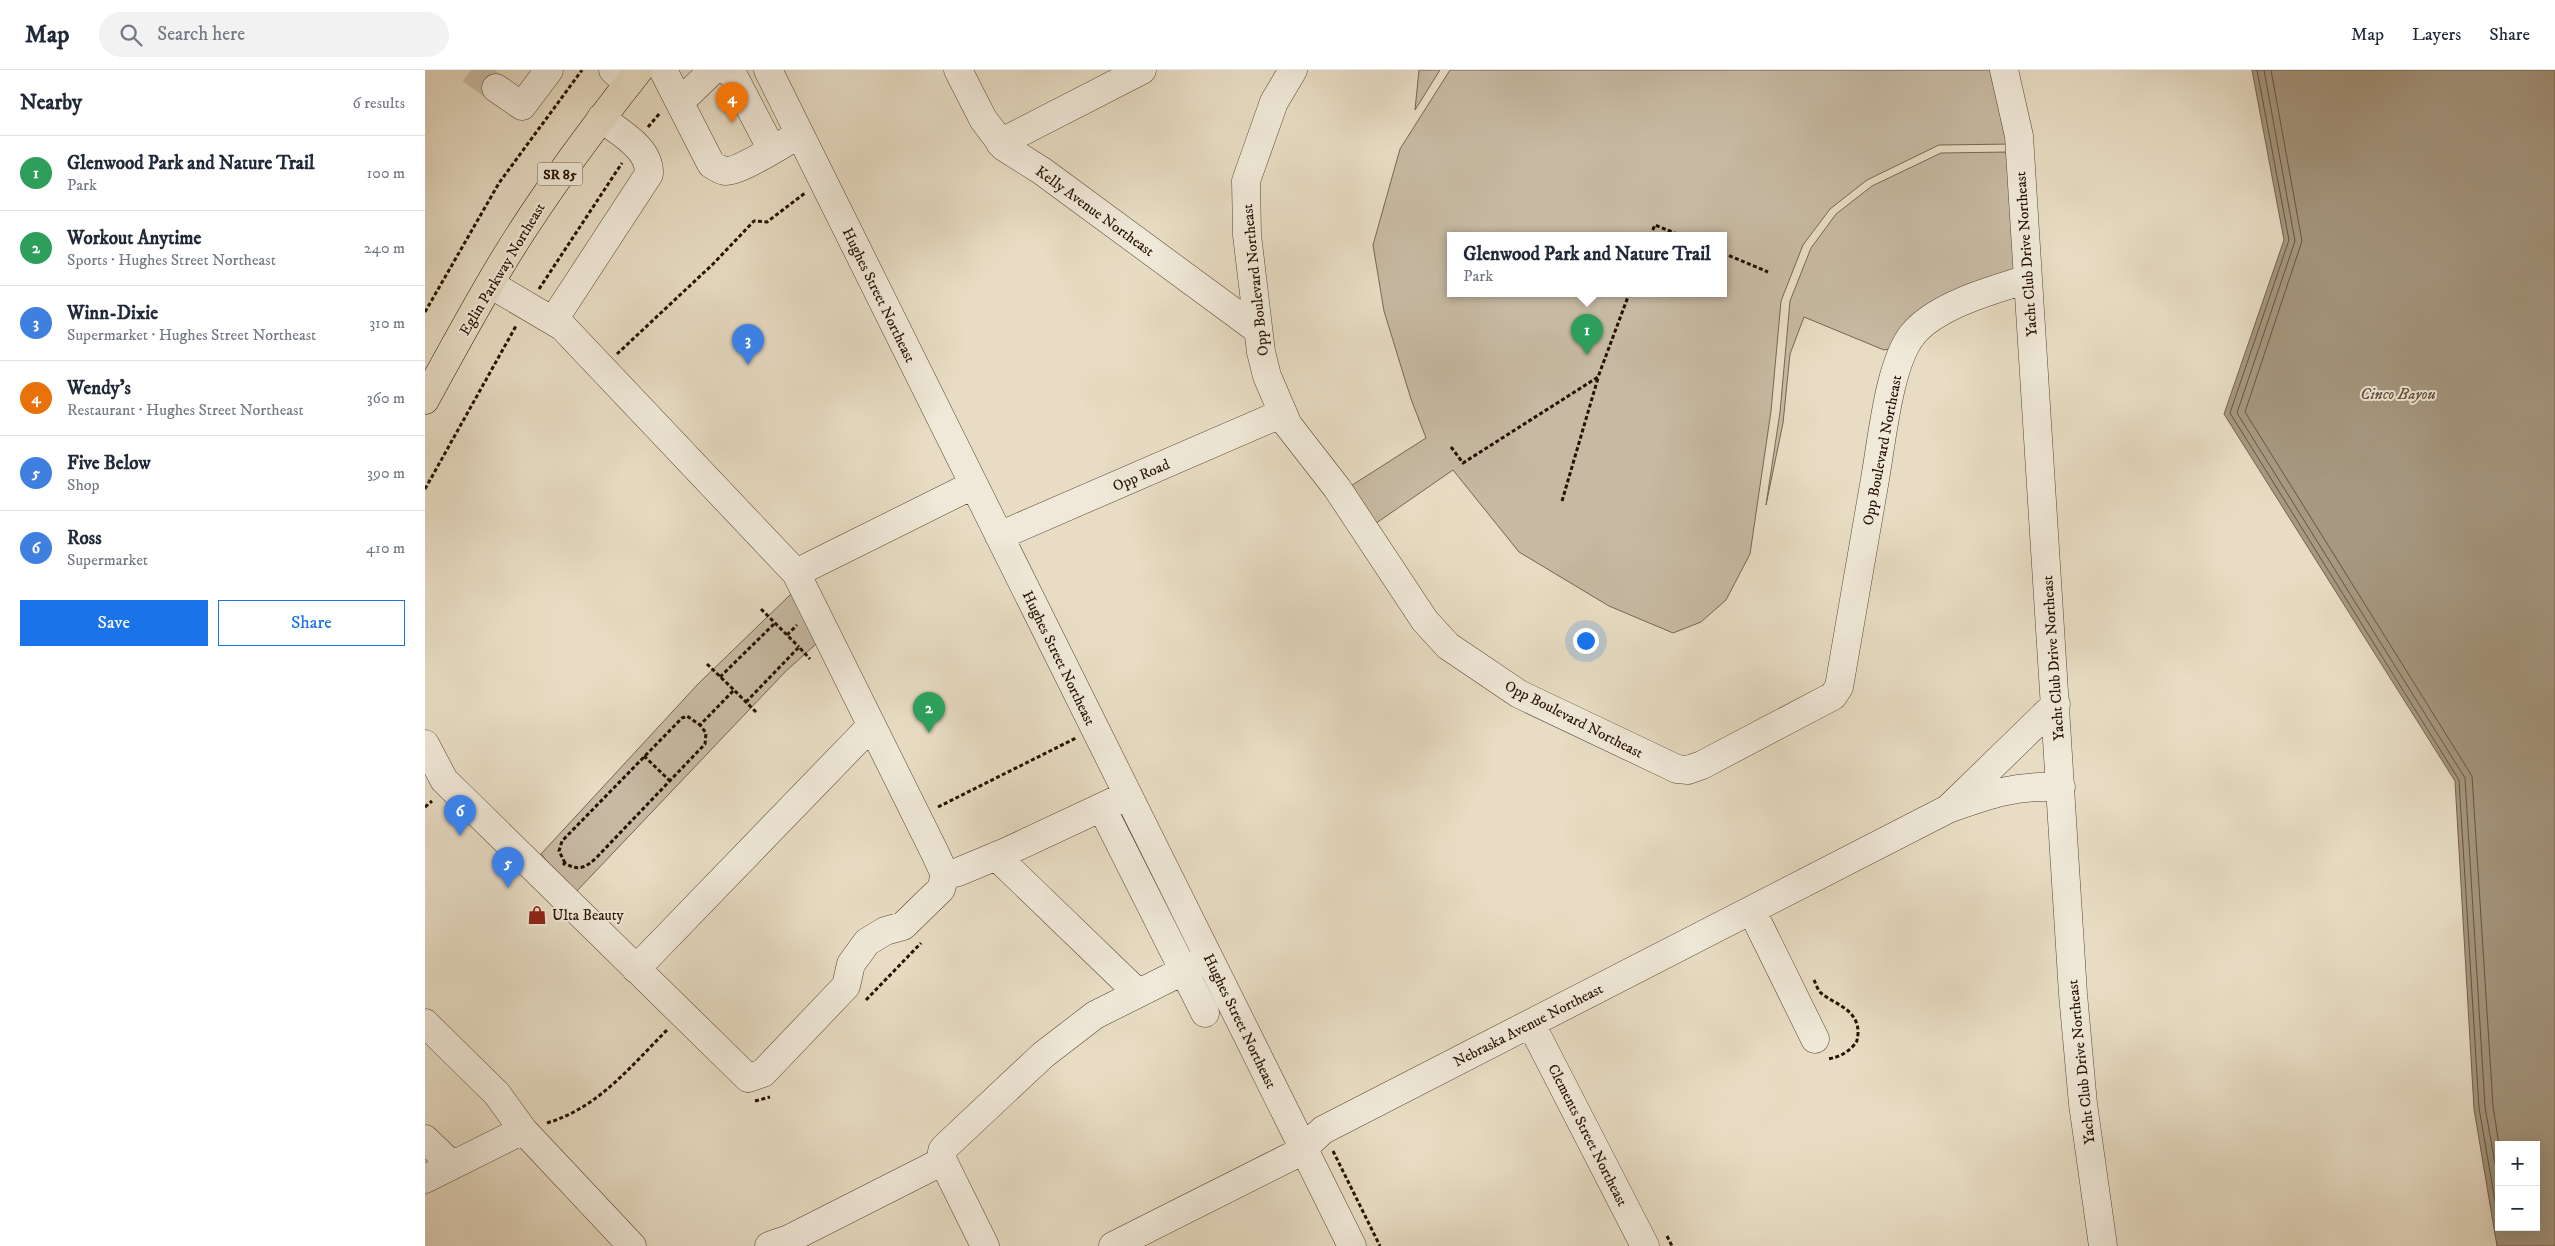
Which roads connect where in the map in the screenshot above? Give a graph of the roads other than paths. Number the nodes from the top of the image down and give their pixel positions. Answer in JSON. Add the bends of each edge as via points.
{"nodes":[{"id":1,"x":549,"y":70,"type":"edge"},
{"id":2,"x":713,"y":70,"type":"edge"},
{"id":3,"x":728,"y":70,"type":"edge"},
{"id":4,"x":768,"y":70,"type":"edge"},
{"id":5,"x":958,"y":70,"type":"edge"},
{"id":6,"x":1142,"y":70,"type":"edge"},
{"id":7,"x":1292,"y":70,"type":"edge"},
{"id":8,"x":2005,"y":70,"type":"edge"},
{"id":9,"x":627,"y":75,"type":"edge"},
{"id":10,"x":1103,"y":79,"type":"edge"},
{"id":11,"x":496,"y":88,"type":"tunnel mouth"},
{"id":12,"x":673,"y":88,"type":"edge"},
{"id":13,"x":601,"y":118,"type":"junction"},
{"id":14,"x":799,"y":134,"type":"junction"},
{"id":15,"x":1000,"y":143,"type":"junction"},
{"id":16,"x":772,"y":150,"type":"junction"},
{"id":17,"x":2028,"y":279,"type":"junction"},
{"id":18,"x":490,"y":284,"type":"junction"},
{"id":19,"x":553,"y":321,"type":"junction"},
{"id":20,"x":1258,"y":330,"type":"junction"},
{"id":21,"x":425,"y":400,"type":"edge"},
{"id":22,"x":1283,"y":414,"type":"junction"},
{"id":23,"x":973,"y":485,"type":"junction"},
{"id":24,"x":999,"y":536,"type":"junction"},
{"id":25,"x":796,"y":573,"type":"junction"},
{"id":26,"x":2056,"y":704,"type":"junction"},
{"id":27,"x":871,"y":726,"type":"junction"},
{"id":28,"x":425,"y":744,"type":"edge"},
{"id":29,"x":433,"y":782,"type":"edge"},
{"id":30,"x":2061,"y":787,"type":"junction"},
{"id":31,"x":1128,"y":796,"type":"junction"},
{"id":32,"x":1102,"y":808,"type":"junction"},
{"id":33,"x":1947,"y":810,"type":"junction"},
{"id":34,"x":996,"y":856,"type":"junction"},
{"id":35,"x":945,"y":875,"type":"junction"},
{"id":36,"x":1752,"y":911,"type":"junction"},
{"id":37,"x":1209,"y":958,"type":"junction"},
{"id":38,"x":636,"y":970,"type":"junction"},
{"id":39,"x":1184,"y":971,"type":"junction"},
{"id":40,"x":1138,"y":993,"type":"junction"},
{"id":41,"x":1205,"y":1013,"type":"dead end"},
{"id":42,"x":425,"y":1022,"type":"edge"},
{"id":43,"x":1531,"y":1024,"type":"junction"},
{"id":44,"x":1815,"y":1040,"type":"dead end"},
{"id":45,"x":523,"y":1130,"type":"junction"},
{"id":46,"x":425,"y":1138,"type":"edge"},
{"id":47,"x":1303,"y":1148,"type":"junction"},
{"id":48,"x":943,"y":1161,"type":"junction"},
{"id":49,"x":452,"y":1165,"type":"junction"},
{"id":50,"x":425,"y":1179,"type":"edge"},
{"id":51,"x":631,"y":1246,"type":"edge"},
{"id":52,"x":769,"y":1246,"type":"edge"},
{"id":53,"x":985,"y":1246,"type":"edge"},
{"id":54,"x":1113,"y":1246,"type":"edge"},
{"id":55,"x":1352,"y":1246,"type":"edge"},
{"id":56,"x":1645,"y":1246,"type":"edge"},
{"id":57,"x":2103,"y":1246,"type":"edge"}],
"edges":[{"from":1,"to":11,"type":"street","via":[[522,106]]},
{"from":2,"to":12,"type":"street"},
{"from":3,"to":16,"type":"street"},
{"from":4,"to":14,"type":"street","name":"Hughes Street Northeast"},
{"from":5,"to":15,"type":"street","name":"Kelly Avenue Northeast","via":[[983,119]]},
{"from":6,"to":10,"type":"street"},
{"from":7,"to":20,"type":"street","name":"Opp Boulevard Northeast","via":[[1274,102],[1246,181],[1247,235]]},
{"from":8,"to":17,"type":"street","name":"Yacht Club Drive Northeast","via":[[2019,136]]},
{"from":9,"to":13,"type":"highway","name":"Eglin Parkway Northeast","number":"SR 85"},
{"from":10,"to":15,"type":"street"},
{"from":12,"to":16,"type":"street","via":[[715,167],[725,171],[737,168]]},
{"from":13,"to":18,"type":"highway","name":"Eglin Parkway Northeast","number":"SR 85","via":[[532,216]]},
{"from":13,"to":19,"type":"street","via":[[644,153],[649,174]]},
{"from":14,"to":16,"type":"street"},
{"from":14,"to":23,"type":"street","name":"Hughes Street Northeast"},
{"from":15,"to":20,"type":"street","name":"Kelly Avenue Northeast"},
{"from":17,"to":22,"type":"street","name":"Opp Boulevard Northeast","via":[[1994,289],[1939,314],[1914,333],[1903,349],[1892,390],[1839,687],[1833,696],[1688,770],[1669,766],[1519,694],[1448,646],[1425,621],[1337,488]]},
{"from":17,"to":26,"type":"street","name":"Yacht Club Drive Northeast"},
{"from":18,"to":19,"type":"street"},
{"from":18,"to":21,"type":"highway","name":"Eglin Parkway Northeast","number":"SR 85"},
{"from":19,"to":25,"type":"street","via":[[563,327]]},
{"from":20,"to":22,"type":"street","name":"Opp Boulevard Northeast","via":[[1267,376]]},
{"from":22,"to":24,"type":"street","name":"Opp Road"},
{"from":23,"to":24,"type":"street","name":"Hughes Street Northeast"},
{"from":23,"to":25,"type":"street"},
{"from":24,"to":31,"type":"street","name":"Hughes Street Northeast"},
{"from":25,"to":27,"type":"street"},
{"from":26,"to":30,"type":"street","name":"Yacht Club Drive Northeast"},
{"from":26,"to":33,"type":"street","name":"Nebraska Avenue Northeast"},
{"from":27,"to":35,"type":"street"},
{"from":27,"to":38,"type":"street"},
{"from":28,"to":29,"type":"street"},
{"from":29,"to":38,"type":"street","via":[[444,780],[556,873]]},
{"from":30,"to":33,"type":"street","name":"Nebraska Avenue Northeast","via":[[2029,786],[1997,791]]},
{"from":30,"to":57,"type":"street","name":"Yacht Club Drive Northeast","via":[[2082,1095]]},
{"from":31,"to":32,"type":"street"},
{"from":31,"to":37,"type":"street","name":"Hughes Street Northeast"},
{"from":32,"to":34,"type":"street"},
{"from":32,"to":39,"type":"street"},
{"from":33,"to":36,"type":"street","name":"Nebraska Avenue Northeast"},
{"from":34,"to":35,"type":"street"},
{"from":34,"to":40,"type":"street"},
{"from":35,"to":38,"type":"street","via":[[941,889],[903,926],[885,931],[867,942],[851,964],[846,986],[763,1073],[752,1079],[743,1076]]},
{"from":36,"to":43,"type":"street","name":"Nebraska Avenue Northeast"},
{"from":36,"to":44,"type":"street"},
{"from":37,"to":39,"type":"street"},
{"from":37,"to":47,"type":"street","name":"Hughes Street Northeast"},
{"from":39,"to":40,"type":"street"},
{"from":39,"to":41,"type":"street"},
{"from":40,"to":48,"type":"street","via":[[1095,1014],[1043,1055],[945,1147]]},
{"from":42,"to":45,"type":"street","via":[[497,1094]]},
{"from":43,"to":47,"type":"street","name":"Nebraska Avenue Northeast","via":[[1317,1133]]},
{"from":43,"to":56,"type":"street","name":"Clements Street Northeast"},
{"from":45,"to":49,"type":"street"},
{"from":45,"to":51,"type":"street"},
{"from":46,"to":49,"type":"street"},
{"from":47,"to":54,"type":"street","name":"Nebraska Avenue Northeast"},
{"from":47,"to":55,"type":"street","name":"Hughes Street Northeast"},
{"from":48,"to":52,"type":"street"},
{"from":48,"to":53,"type":"street"},
{"from":49,"to":50,"type":"street"}]}
